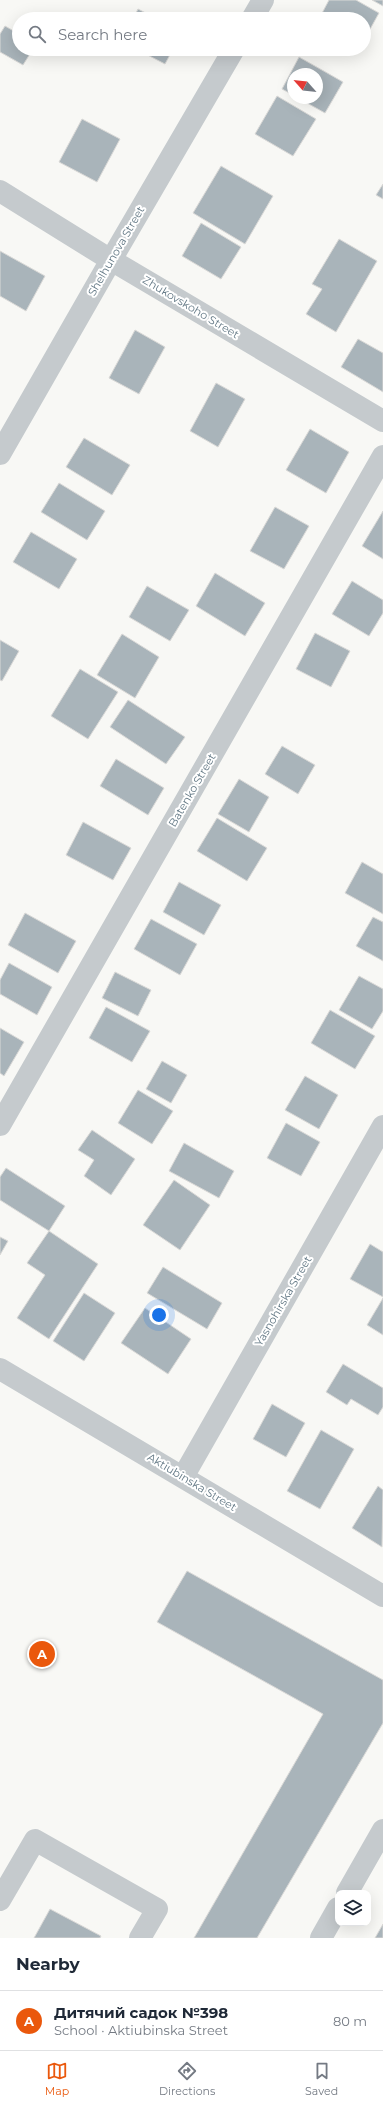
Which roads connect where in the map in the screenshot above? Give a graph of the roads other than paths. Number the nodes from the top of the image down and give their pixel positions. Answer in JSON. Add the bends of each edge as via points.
{"nodes":[{"id":1,"x":263,"y":0,"type":"edge"},
{"id":2,"x":256,"y":12,"type":"edge"},
{"id":3,"x":230,"y":56,"type":"edge"},
{"id":4,"x":0,"y":191,"type":"edge"},
{"id":5,"x":111,"y":260,"type":"junction"},
{"id":6,"x":383,"y":421,"type":"edge"},
{"id":7,"x":0,"y":454,"type":"edge"},
{"id":8,"x":383,"y":456,"type":"edge"},
{"id":9,"x":0,"y":1125,"type":"edge"},
{"id":10,"x":383,"y":1126,"type":"edge"},
{"id":11,"x":0,"y":1369,"type":"edge"},
{"id":12,"x":183,"y":1477,"type":"junction"},
{"id":13,"x":383,"y":1596,"type":"edge"},
{"id":14,"x":383,"y":1830,"type":"edge"},
{"id":15,"x":349,"y":1890,"type":"edge"},
{"id":16,"x":0,"y":1900,"type":"edge"},
{"id":17,"x":335,"y":1913,"type":"edge"},
{"id":18,"x":140,"y":1938,"type":"edge"},
{"id":19,"x":321,"y":1938,"type":"edge"}],
"edges":[{"from":1,"to":2,"type":"street"},
{"from":3,"to":5,"type":"street","name":"Shelhunova Street"},
{"from":4,"to":5,"type":"street","name":"Zhukovskoho Street"},
{"from":5,"to":6,"type":"street","name":"Zhukovskoho Street"},
{"from":5,"to":7,"type":"street","name":"Shelhunova Street"},
{"from":8,"to":9,"type":"street","name":"Batenko Street"},
{"from":10,"to":12,"type":"street","name":"Yasnohirska Street"},
{"from":11,"to":12,"type":"street","name":"Aktiubinska Street"},
{"from":12,"to":13,"type":"street","name":"Aktiubinska Street"},
{"from":14,"to":15,"type":"street"},
{"from":16,"to":18,"type":"street","via":[[35,1840],[157,1909]]},
{"from":17,"to":19,"type":"street"}]}
